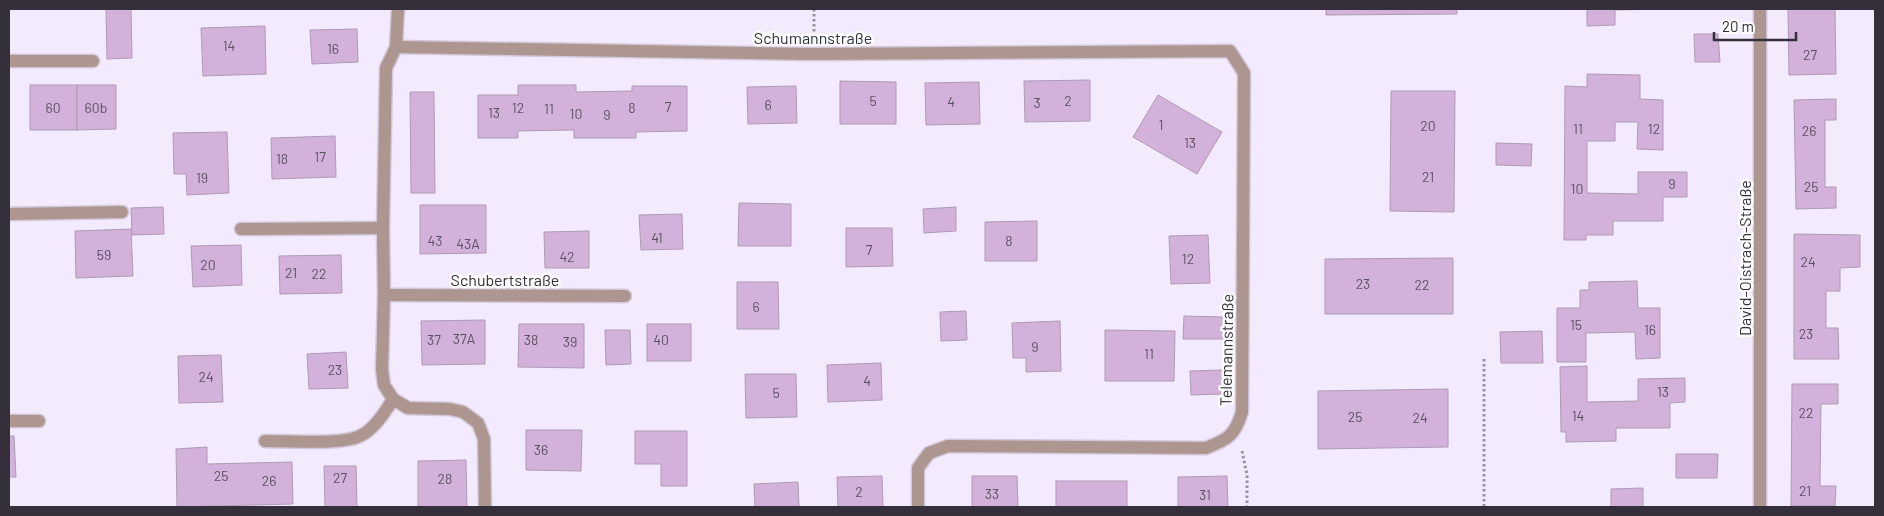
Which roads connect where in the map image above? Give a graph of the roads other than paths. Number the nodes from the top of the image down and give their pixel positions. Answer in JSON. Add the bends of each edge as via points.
{"nodes":[{"id":1,"x":398,"y":9,"type":"edge"},
{"id":2,"x":1760,"y":9,"type":"edge"},
{"id":3,"x":396,"y":47,"type":"junction"},
{"id":4,"x":1230,"y":51,"type":"joint"},
{"id":5,"x":9,"y":61,"type":"edge"},
{"id":6,"x":93,"y":62,"type":"dead end"},
{"id":7,"x":122,"y":212,"type":"dead end"},
{"id":8,"x":9,"y":214,"type":"edge"},
{"id":9,"x":383,"y":228,"type":"junction"},
{"id":10,"x":241,"y":229,"type":"dead end"},
{"id":11,"x":384,"y":295,"type":"junction"},
{"id":12,"x":625,"y":296,"type":"dead end"},
{"id":13,"x":393,"y":399,"type":"junction"},
{"id":14,"x":9,"y":421,"type":"edge"},
{"id":15,"x":39,"y":421,"type":"dead end"},
{"id":16,"x":265,"y":441,"type":"dead end"},
{"id":17,"x":485,"y":507,"type":"edge"},
{"id":18,"x":918,"y":507,"type":"edge"},
{"id":19,"x":1760,"y":507,"type":"edge"}],
"edges":[{"from":1,"to":3,"type":"street"},
{"from":2,"to":19,"type":"street","name":"David-Oistrach-Straße"},
{"from":3,"to":4,"type":"street","name":"Schumannstraße","via":[[814,54]]},
{"from":3,"to":9,"type":"street","via":[[386,68]]},
{"from":4,"to":18,"type":"street","name":"Telemannstraße","via":[[1244,73],[1242,412],[1237,429],[1223,441],[1206,448],[948,446],[929,453],[918,468]]},
{"from":5,"to":6,"type":"street"},
{"from":7,"to":8,"type":"street"},
{"from":9,"to":10,"type":"street"},
{"from":9,"to":11,"type":"street"},
{"from":11,"to":12,"type":"street","name":"Schubertstraße"},
{"from":11,"to":13,"type":"street","via":[[382,369],[384,384]]},
{"from":13,"to":16,"type":"street","via":[[384,414],[361,436],[345,441]]},
{"from":13,"to":17,"type":"street","via":[[408,408],[463,412],[478,422],[484,439]]},
{"from":14,"to":15,"type":"street"}]}
